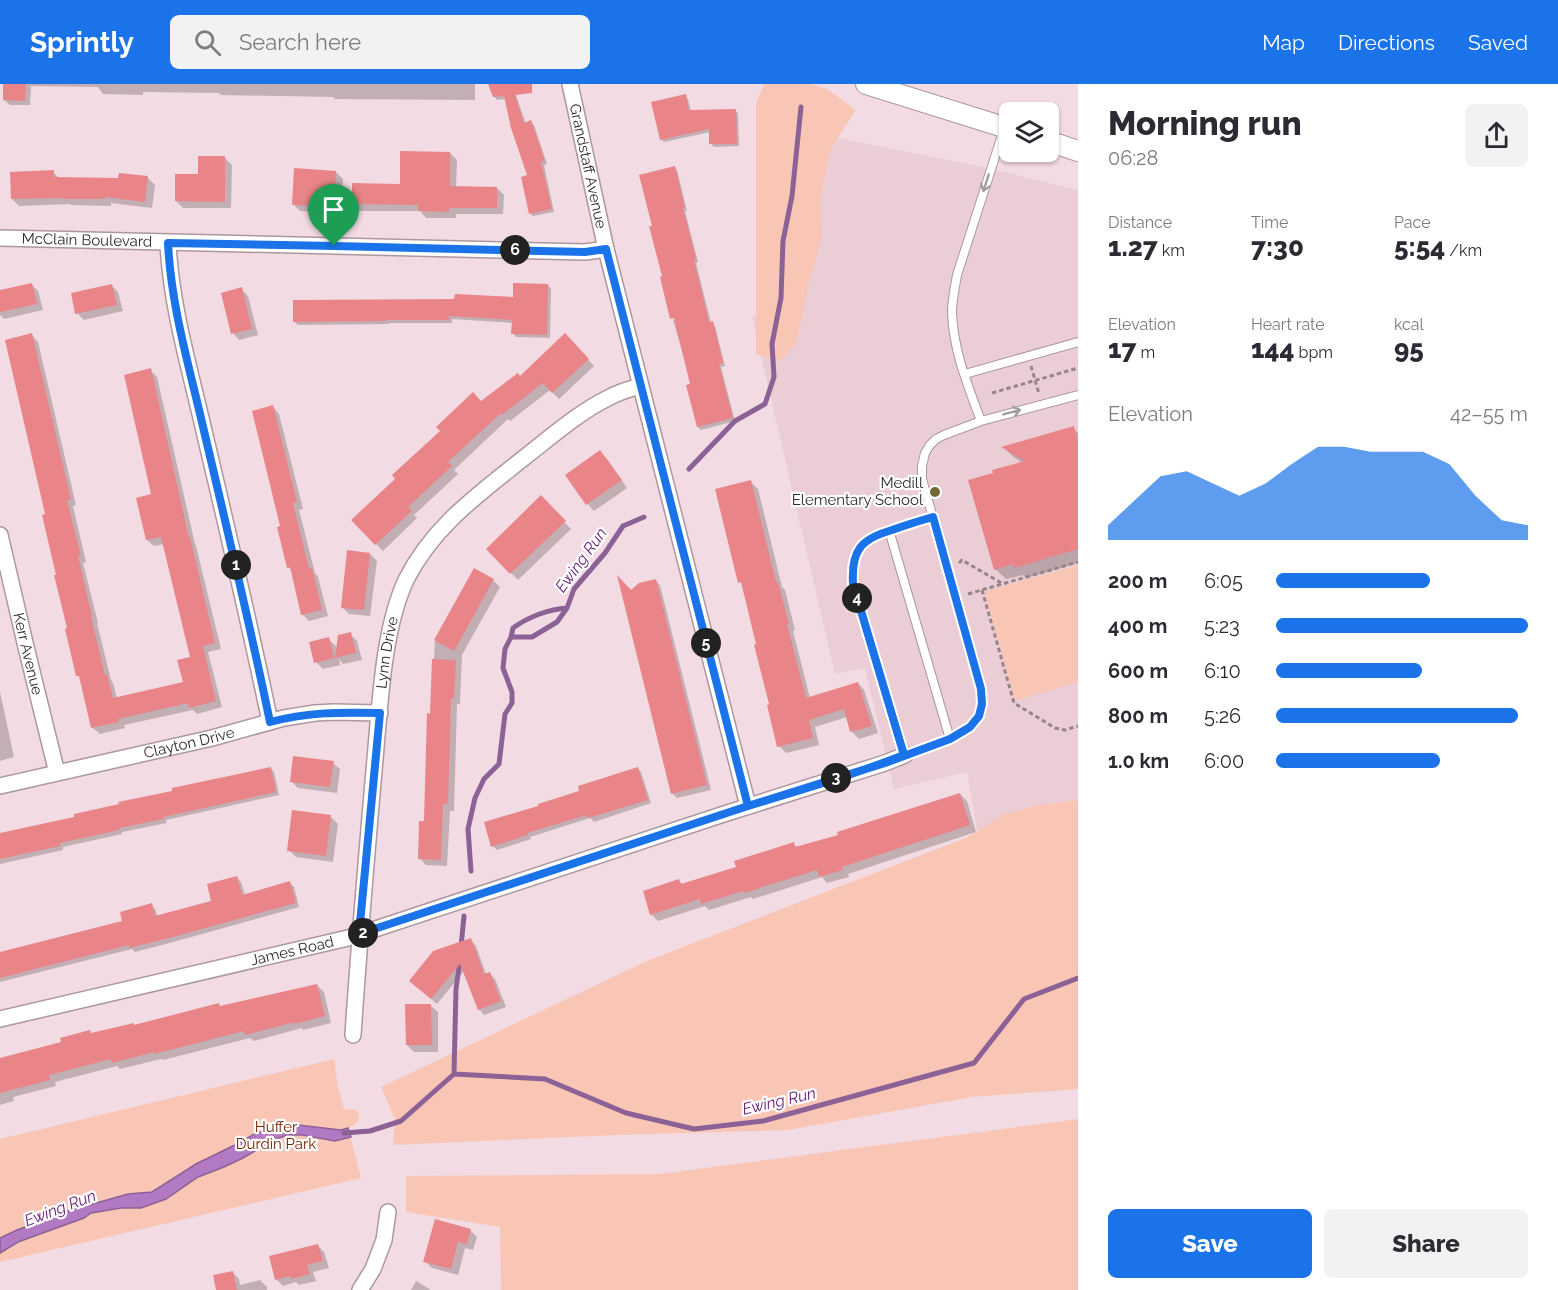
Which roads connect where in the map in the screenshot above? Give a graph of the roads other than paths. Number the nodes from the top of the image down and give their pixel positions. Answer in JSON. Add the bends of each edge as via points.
{"nodes":[{"id":1,"x":570,"y":84,"type":"edge"},
{"id":2,"x":866,"y":84,"type":"edge"},
{"id":3,"x":999,"y":126,"type":"edge"},
{"id":4,"x":1059,"y":145,"type":"edge"},
{"id":5,"x":1078,"y":151,"type":"edge"},
{"id":6,"x":999,"y":152,"type":"edge"},
{"id":7,"x":0,"y":238,"type":"edge"},
{"id":8,"x":168,"y":243,"type":"junction"},
{"id":9,"x":606,"y":249,"type":"junction"},
{"id":10,"x":1078,"y":342,"type":"edge"},
{"id":11,"x":965,"y":374,"type":"junction"},
{"id":12,"x":640,"y":386,"type":"junction"},
{"id":13,"x":1078,"y":395,"type":"edge"},
{"id":14,"x":981,"y":421,"type":"junction"},
{"id":15,"x":933,"y":517,"type":"junction"},
{"id":16,"x":889,"y":530,"type":"junction"},
{"id":17,"x":0,"y":535,"type":"edge"},
{"id":18,"x":380,"y":713,"type":"junction"},
{"id":19,"x":270,"y":722,"type":"junction"},
{"id":20,"x":950,"y":739,"type":"junction"},
{"id":21,"x":904,"y":755,"type":"junction"},
{"id":22,"x":57,"y":772,"type":"junction"},
{"id":23,"x":0,"y":786,"type":"edge"},
{"id":24,"x":748,"y":806,"type":"junction"},
{"id":25,"x":359,"y":934,"type":"junction"},
{"id":26,"x":0,"y":1019,"type":"edge"},
{"id":27,"x":353,"y":1035,"type":"dead end"},
{"id":28,"x":388,"y":1212,"type":"dead end"},
{"id":29,"x":360,"y":1290,"type":"edge"}],
"edges":[{"from":1,"to":9,"type":"street","name":"Grandstaff Avenue"},
{"from":2,"to":3,"type":"street"},
{"from":4,"to":5,"type":"street"},
{"from":6,"to":11,"type":"lane","one_way":true,"via":[[954,293],[955,338]]},
{"from":7,"to":8,"type":"street","name":"McClain Boulevard"},
{"from":8,"to":9,"type":"street","name":"McClain Boulevard"},
{"from":8,"to":19,"type":"street","via":[[178,319]]},
{"from":9,"to":12,"type":"street","name":"Grandstaff Avenue"},
{"from":10,"to":11,"type":"lane"},
{"from":11,"to":14,"type":"lane"},
{"from":12,"to":18,"type":"street","name":"Lynn Drive","via":[[611,396],[564,427],[469,501],[435,536],[399,598],[384,668]]},
{"from":12,"to":24,"type":"street","name":"Grandstaff Avenue"},
{"from":14,"to":13,"type":"lane","one_way":true},
{"from":14,"to":15,"type":"lane","via":[[944,435],[925,453],[922,479]]},
{"from":15,"to":16,"type":"lane"},
{"from":15,"to":20,"type":"lane","via":[[981,689],[979,716],[970,727]]},
{"from":16,"to":20,"type":"lane"},
{"from":16,"to":21,"type":"lane","via":[[875,534],[860,546],[852,571]]},
{"from":17,"to":22,"type":"street","name":"Kerr Avenue"},
{"from":18,"to":19,"type":"street","name":"Clayton Drive","via":[[315,713]]},
{"from":18,"to":25,"type":"street","name":"Lynn Drive"},
{"from":19,"to":22,"type":"street","name":"Clayton Drive"},
{"from":20,"to":21,"type":"lane"},
{"from":21,"to":24,"type":"street","name":"James Road"},
{"from":22,"to":23,"type":"street","name":"Clayton Drive"},
{"from":24,"to":25,"type":"street","name":"James Road"},
{"from":25,"to":26,"type":"street","name":"James Road"},
{"from":25,"to":27,"type":"street","name":"Lynn Drive"},
{"from":28,"to":29,"type":"street","via":[[384,1240]]}]}
